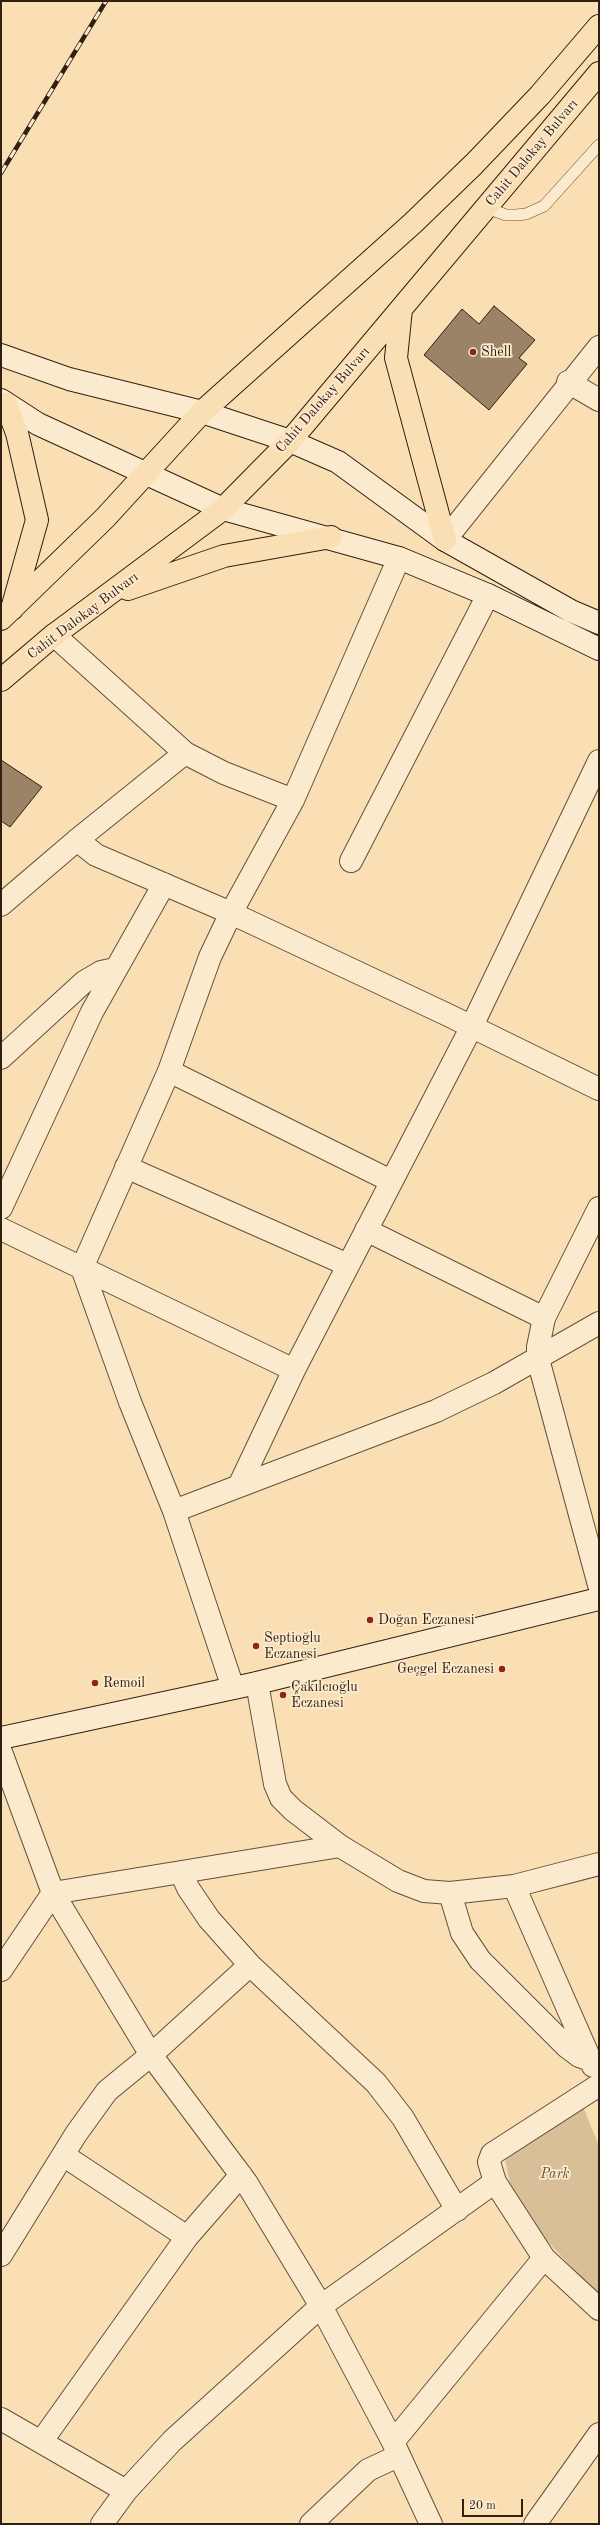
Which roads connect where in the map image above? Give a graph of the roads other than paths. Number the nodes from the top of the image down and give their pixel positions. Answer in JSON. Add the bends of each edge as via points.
{"nodes":[{"id":1,"x":599,"y":26,"type":"edge"},
{"id":2,"x":599,"y":73,"type":"edge"},
{"id":3,"x":599,"y":145,"type":"edge"},
{"id":4,"x":487,"y":208,"type":"junction"},
{"id":5,"x":401,"y":309,"type":"junction"},
{"id":6,"x":599,"y":347,"type":"edge"},
{"id":7,"x":1,"y":355,"type":"edge"},
{"id":8,"x":568,"y":382,"type":"junction"},
{"id":9,"x":599,"y":400,"type":"edge"},
{"id":10,"x":4,"y":402,"type":"edge"},
{"id":11,"x":202,"y":412,"type":"junction"},
{"id":12,"x":290,"y":441,"type":"junction"},
{"id":13,"x":146,"y":473,"type":"junction"},
{"id":14,"x":224,"y":509,"type":"junction"},
{"id":15,"x":331,"y":538,"type":"junction"},
{"id":16,"x":445,"y":540,"type":"junction"},
{"id":17,"x":399,"y":558,"type":"junction"},
{"id":18,"x":110,"y":595,"type":"junction"},
{"id":19,"x":488,"y":595,"type":"junction"},
{"id":20,"x":6,"y":614,"type":"edge"},
{"id":21,"x":599,"y":622,"type":"edge"},
{"id":22,"x":54,"y":635,"type":"junction"},
{"id":23,"x":599,"y":649,"type":"edge"},
{"id":24,"x":1,"y":680,"type":"edge"},
{"id":25,"x":185,"y":753,"type":"junction"},
{"id":26,"x":599,"y":761,"type":"edge"},
{"id":27,"x":293,"y":800,"type":"junction"},
{"id":28,"x":77,"y":840,"type":"junction"},
{"id":29,"x":351,"y":861,"type":"dead end"},
{"id":30,"x":164,"y":884,"type":"junction"},
{"id":31,"x":1,"y":905,"type":"edge"},
{"id":32,"x":231,"y":913,"type":"junction"},
{"id":33,"x":115,"y":969,"type":"junction"},
{"id":34,"x":471,"y":1028,"type":"junction"},
{"id":35,"x":2,"y":1054,"type":"edge"},
{"id":36,"x":169,"y":1071,"type":"junction"},
{"id":37,"x":599,"y":1089,"type":"edge"},
{"id":38,"x":126,"y":1167,"type":"junction"},
{"id":39,"x":391,"y":1181,"type":"junction"},
{"id":40,"x":1,"y":1208,"type":"edge"},
{"id":41,"x":599,"y":1208,"type":"edge"},
{"id":42,"x":1,"y":1229,"type":"edge"},
{"id":43,"x":366,"y":1230,"type":"junction"},
{"id":44,"x":348,"y":1264,"type":"junction"},
{"id":45,"x":82,"y":1268,"type":"junction"},
{"id":46,"x":544,"y":1318,"type":"junction"},
{"id":47,"x":599,"y":1323,"type":"edge"},
{"id":48,"x":538,"y":1359,"type":"junction"},
{"id":49,"x":294,"y":1370,"type":"junction"},
{"id":50,"x":238,"y":1486,"type":"junction"},
{"id":51,"x":174,"y":1511,"type":"junction"},
{"id":52,"x":599,"y":1585,"type":"edge"},
{"id":53,"x":599,"y":1599,"type":"edge"},
{"id":54,"x":257,"y":1683,"type":"junction"},
{"id":55,"x":233,"y":1688,"type":"junction"},
{"id":56,"x":1,"y":1738,"type":"edge"},
{"id":57,"x":1,"y":1752,"type":"edge"},
{"id":58,"x":340,"y":1846,"type":"junction"},
{"id":59,"x":599,"y":1864,"type":"edge"},
{"id":60,"x":181,"y":1872,"type":"junction"},
{"id":61,"x":514,"y":1886,"type":"junction"},
{"id":62,"x":53,"y":1893,"type":"junction"},
{"id":63,"x":450,"y":1893,"type":"junction"},
{"id":64,"x":250,"y":1965,"type":"junction"},
{"id":65,"x":1,"y":1970,"type":"edge"},
{"id":66,"x":151,"y":2055,"type":"junction"},
{"id":67,"x":590,"y":2060,"type":"junction"},
{"id":68,"x":599,"y":2081,"type":"edge"},
{"id":69,"x":599,"y":2085,"type":"edge"},
{"id":70,"x":63,"y":2156,"type":"junction"},
{"id":71,"x":241,"y":2175,"type":"junction"},
{"id":72,"x":495,"y":2182,"type":"junction"},
{"id":73,"x":457,"y":2210,"type":"junction"},
{"id":74,"x":187,"y":2237,"type":"junction"},
{"id":75,"x":1,"y":2255,"type":"edge"},
{"id":76,"x":544,"y":2258,"type":"junction"},
{"id":77,"x":321,"y":2306,"type":"junction"},
{"id":78,"x":599,"y":2310,"type":"edge"},
{"id":79,"x":1,"y":2419,"type":"edge"},
{"id":80,"x":599,"y":2434,"type":"edge"},
{"id":81,"x":41,"y":2442,"type":"junction"},
{"id":82,"x":396,"y":2449,"type":"junction"},
{"id":83,"x":126,"y":2491,"type":"junction"},
{"id":84,"x":102,"y":2524,"type":"edge"},
{"id":85,"x":311,"y":2524,"type":"edge"},
{"id":86,"x":431,"y":2524,"type":"edge"},
{"id":87,"x":536,"y":2524,"type":"edge"}],
"edges":[{"from":1,"to":11,"type":"main road","via":[[540,95],[474,164],[413,223]]},
{"from":2,"to":4,"type":"main road","name":"Cahit Dalokay Bulvarı"},
{"from":3,"to":4,"type":"lane","via":[[544,206],[526,214],[516,215],[501,214]]},
{"from":4,"to":5,"type":"main road","name":"Cahit Dalokay Bulvarı"},
{"from":5,"to":12,"type":"main road","name":"Cahit Dalokay Bulvarı"},
{"from":5,"to":16,"type":"main road","via":[[396,358]]},
{"from":6,"to":8,"type":"street"},
{"from":7,"to":11,"type":"street","via":[[69,379]]},
{"from":8,"to":9,"type":"street"},
{"from":8,"to":16,"type":"street"},
{"from":10,"to":13,"type":"street","via":[[38,424]]},
{"from":10,"to":20,"type":"main road","via":[[16,433],[37,520]]},
{"from":11,"to":12,"type":"street"},
{"from":11,"to":13,"type":"main road"},
{"from":12,"to":14,"type":"main road","name":"Cahit Dalokay Bulvarı"},
{"from":12,"to":16,"type":"street","via":[[338,462]]},
{"from":13,"to":14,"type":"street"},
{"from":13,"to":20,"type":"main road","via":[[105,518]]},
{"from":14,"to":15,"type":"street"},
{"from":14,"to":18,"type":"main road","name":"Cahit Dalokay Bulvarı"},
{"from":15,"to":17,"type":"street"},
{"from":15,"to":18,"type":"main road","via":[[224,556]]},
{"from":16,"to":21,"type":"street","via":[[571,611]]},
{"from":17,"to":19,"type":"street"},
{"from":17,"to":27,"type":"street"},
{"from":18,"to":22,"type":"main road","name":"Cahit Dalokay Bulvarı"},
{"from":19,"to":23,"type":"street"},
{"from":19,"to":29,"type":"street"},
{"from":22,"to":24,"type":"main road","name":"Cahit Dalokay Bulvarı"},
{"from":22,"to":25,"type":"street"},
{"from":25,"to":27,"type":"street","via":[[224,773]]},
{"from":25,"to":28,"type":"street"},
{"from":26,"to":34,"type":"street"},
{"from":27,"to":32,"type":"street"},
{"from":28,"to":30,"type":"street","via":[[96,855]]},
{"from":28,"to":31,"type":"street"},
{"from":30,"to":32,"type":"street"},
{"from":30,"to":33,"type":"street"},
{"from":32,"to":34,"type":"street"},
{"from":32,"to":36,"type":"street","via":[[210,957]]},
{"from":33,"to":35,"type":"street","via":[[102,972],[84,982]]},
{"from":33,"to":40,"type":"street"},
{"from":34,"to":37,"type":"street"},
{"from":34,"to":39,"type":"street"},
{"from":36,"to":38,"type":"street"},
{"from":36,"to":39,"type":"street"},
{"from":38,"to":44,"type":"street"},
{"from":38,"to":45,"type":"street"},
{"from":39,"to":43,"type":"street"},
{"from":41,"to":46,"type":"street"},
{"from":42,"to":45,"type":"street"},
{"from":43,"to":44,"type":"street"},
{"from":43,"to":46,"type":"street"},
{"from":44,"to":49,"type":"street"},
{"from":45,"to":49,"type":"street"},
{"from":45,"to":51,"type":"street","via":[[130,1402]]},
{"from":46,"to":48,"type":"street","via":[[539,1336]]},
{"from":47,"to":48,"type":"street","via":[[566,1340]]},
{"from":48,"to":50,"type":"street","via":[[436,1411]]},
{"from":48,"to":52,"type":"street"},
{"from":49,"to":50,"type":"street"},
{"from":50,"to":51,"type":"street"},
{"from":51,"to":55,"type":"street"},
{"from":53,"to":54,"type":"street"},
{"from":54,"to":55,"type":"street"},
{"from":54,"to":58,"type":"street","via":[[275,1784],[281,1798]]},
{"from":55,"to":56,"type":"street"},
{"from":57,"to":62,"type":"street"},
{"from":58,"to":60,"type":"street"},
{"from":58,"to":63,"type":"street","via":[[398,1881],[424,1891]]},
{"from":59,"to":61,"type":"street"},
{"from":60,"to":62,"type":"street"},
{"from":60,"to":64,"type":"street","via":[[209,1919]]},
{"from":61,"to":63,"type":"street"},
{"from":61,"to":67,"type":"street"},
{"from":62,"to":65,"type":"street"},
{"from":62,"to":66,"type":"street"},
{"from":63,"to":67,"type":"street","via":[[462,1933],[480,1960],[567,2047]]},
{"from":64,"to":66,"type":"street"},
{"from":64,"to":73,"type":"street","via":[[376,2083],[403,2118]]},
{"from":66,"to":70,"type":"street","via":[[107,2091]]},
{"from":66,"to":71,"type":"street"},
{"from":67,"to":68,"type":"street"},
{"from":69,"to":72,"type":"street","via":[[492,2154],[489,2162]]},
{"from":70,"to":74,"type":"street"},
{"from":70,"to":75,"type":"street"},
{"from":71,"to":74,"type":"street"},
{"from":71,"to":77,"type":"street"},
{"from":72,"to":73,"type":"street"},
{"from":72,"to":76,"type":"street"},
{"from":73,"to":77,"type":"street"},
{"from":74,"to":81,"type":"street"},
{"from":76,"to":78,"type":"street"},
{"from":76,"to":82,"type":"street"},
{"from":77,"to":82,"type":"street"},
{"from":77,"to":83,"type":"street","via":[[172,2441]]},
{"from":79,"to":81,"type":"street"},
{"from":80,"to":87,"type":"street"},
{"from":81,"to":83,"type":"street"},
{"from":82,"to":85,"type":"street","via":[[368,2470]]},
{"from":82,"to":86,"type":"street"},
{"from":83,"to":84,"type":"street"}]}
